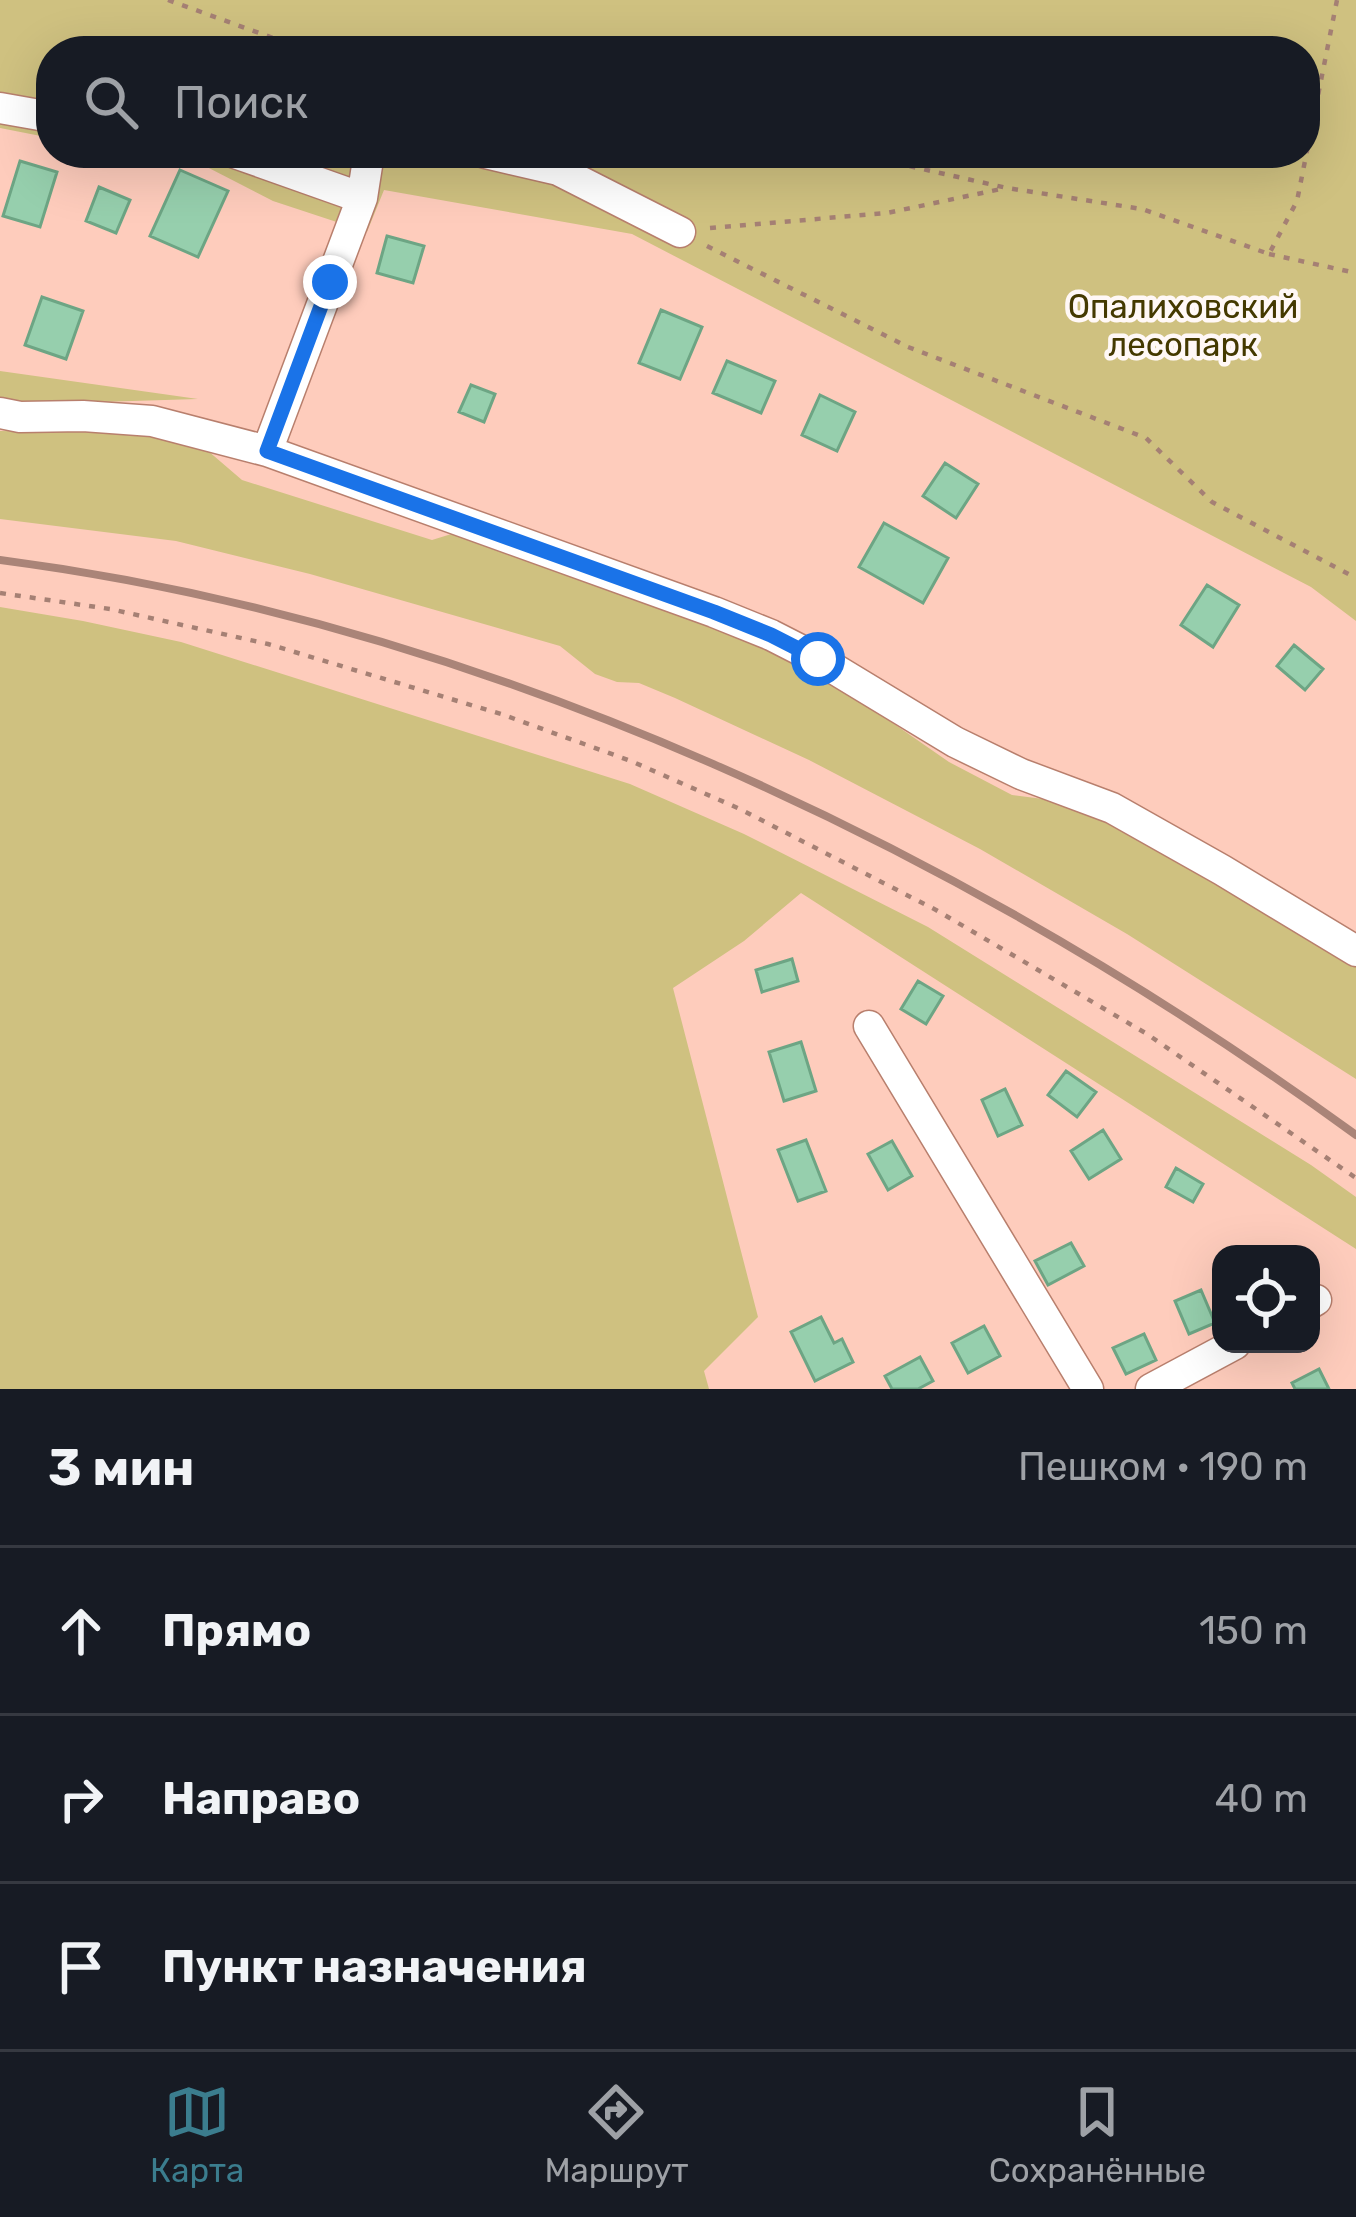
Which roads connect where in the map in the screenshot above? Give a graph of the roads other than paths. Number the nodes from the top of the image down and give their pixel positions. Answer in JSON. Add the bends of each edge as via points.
{"nodes":[{"id":1,"x":0,"y":108,"type":"edge"},
{"id":2,"x":36,"y":114,"type":"edge"},
{"id":3,"x":277,"y":168,"type":"edge"},
{"id":4,"x":367,"y":168,"type":"edge"},
{"id":5,"x":549,"y":168,"type":"edge"},
{"id":6,"x":362,"y":198,"type":"junction"},
{"id":7,"x":680,"y":232,"type":"road end"},
{"id":8,"x":0,"y":413,"type":"edge"},
{"id":9,"x":267,"y":451,"type":"junction"},
{"id":10,"x":1356,"y":951,"type":"edge"},
{"id":11,"x":869,"y":1026,"type":"dead end"},
{"id":12,"x":1217,"y":1353,"type":"edge"},
{"id":13,"x":1088,"y":1389,"type":"edge"},
{"id":14,"x":1151,"y":1389,"type":"edge"}],
"edges":[{"from":1,"to":2,"type":"street"},
{"from":3,"to":6,"type":"street"},
{"from":4,"to":6,"type":"street"},
{"from":5,"to":7,"type":"street"},
{"from":6,"to":9,"type":"street"},
{"from":8,"to":9,"type":"street","via":[[152,422]]},
{"from":9,"to":10,"type":"street","via":[[771,635],[955,742],[1112,808]]},
{"from":11,"to":13,"type":"street"},
{"from":12,"to":14,"type":"street"}]}
